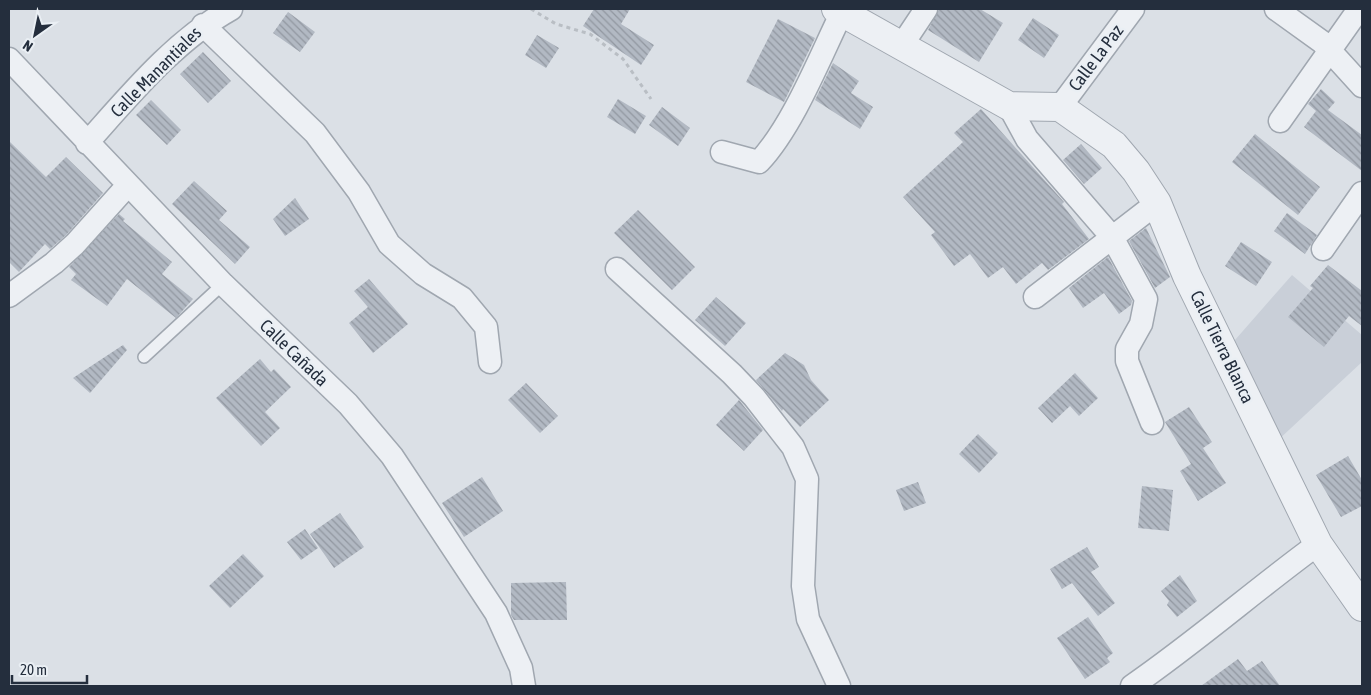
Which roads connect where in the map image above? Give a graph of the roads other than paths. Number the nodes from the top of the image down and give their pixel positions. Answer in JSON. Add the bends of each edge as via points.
{"nodes":[{"id":1,"x":231,"y":9,"type":"edge"},
{"id":2,"x":926,"y":9,"type":"edge"},
{"id":3,"x":1133,"y":9,"type":"edge"},
{"id":4,"x":1276,"y":9,"type":"edge"},
{"id":5,"x":1359,"y":9,"type":"edge"},
{"id":6,"x":839,"y":10,"type":"edge"},
{"id":7,"x":203,"y":25,"type":"junction"},
{"id":8,"x":902,"y":45,"type":"junction"},
{"id":9,"x":1331,"y":51,"type":"junction"},
{"id":10,"x":9,"y":59,"type":"edge"},
{"id":11,"x":1362,"y":86,"type":"edge"},
{"id":12,"x":1009,"y":106,"type":"junction"},
{"id":13,"x":1060,"y":107,"type":"junction"},
{"id":14,"x":1280,"y":122,"type":"dead end"},
{"id":15,"x":87,"y":143,"type":"junction"},
{"id":16,"x":722,"y":152,"type":"dead end"},
{"id":17,"x":128,"y":185,"type":"junction"},
{"id":18,"x":1362,"y":193,"type":"edge"},
{"id":19,"x":1157,"y":204,"type":"junction"},
{"id":20,"x":1112,"y":237,"type":"junction"},
{"id":21,"x":1323,"y":249,"type":"dead end"},
{"id":22,"x":617,"y":270,"type":"dead end"},
{"id":23,"x":222,"y":284,"type":"junction"},
{"id":24,"x":9,"y":296,"type":"edge"},
{"id":25,"x":1035,"y":297,"type":"dead end"},
{"id":26,"x":144,"y":357,"type":"dead end"},
{"id":27,"x":490,"y":362,"type":"dead end"},
{"id":28,"x":1152,"y":423,"type":"dead end"},
{"id":29,"x":1318,"y":544,"type":"junction"},
{"id":30,"x":1362,"y":607,"type":"edge"},
{"id":31,"x":524,"y":686,"type":"edge"},
{"id":32,"x":839,"y":686,"type":"edge"},
{"id":33,"x":1132,"y":686,"type":"edge"}],
"edges":[{"from":1,"to":7,"type":"street","name":"Calle Manantiales"},
{"from":2,"to":8,"type":"street"},
{"from":3,"to":13,"type":"street","name":"Calle La Paz"},
{"from":4,"to":9,"type":"street"},
{"from":5,"to":9,"type":"street"},
{"from":6,"to":8,"type":"street"},
{"from":6,"to":16,"type":"street","via":[[770,150],[758,162]]},
{"from":7,"to":15,"type":"street","name":"Calle Manantiales","via":[[139,86]]},
{"from":7,"to":27,"type":"street","via":[[315,133],[359,192],[389,244],[423,274],[462,298],[486,327]]},
{"from":8,"to":12,"type":"street"},
{"from":9,"to":11,"type":"street"},
{"from":9,"to":14,"type":"street"},
{"from":10,"to":15,"type":"street","name":"Calle Cañada"},
{"from":12,"to":13,"type":"street"},
{"from":12,"to":20,"type":"street","via":[[1027,139]]},
{"from":13,"to":19,"type":"street","name":"Calle Tierra Blanca","via":[[1114,145]]},
{"from":15,"to":17,"type":"street","name":"Calle Cañada"},
{"from":17,"to":23,"type":"street","name":"Calle Cañada"},
{"from":17,"to":24,"type":"street","via":[[75,244]]},
{"from":18,"to":21,"type":"street"},
{"from":19,"to":20,"type":"street"},
{"from":19,"to":29,"type":"street","name":"Calle Tierra Blanca","via":[[1187,276]]},
{"from":20,"to":25,"type":"street"},
{"from":20,"to":28,"type":"street","via":[[1146,299],[1141,324],[1127,349],[1127,361]]},
{"from":22,"to":32,"type":"street","via":[[732,374],[792,447],[807,479],[803,586],[808,619]]},
{"from":23,"to":26,"type":"lane"},
{"from":23,"to":31,"type":"street","name":"Calle Cañada","via":[[348,404],[392,456],[496,613],[521,668]]},
{"from":29,"to":30,"type":"street","name":"Calle Tierra Blanca"},
{"from":29,"to":33,"type":"street","via":[[1176,656]]}]}
